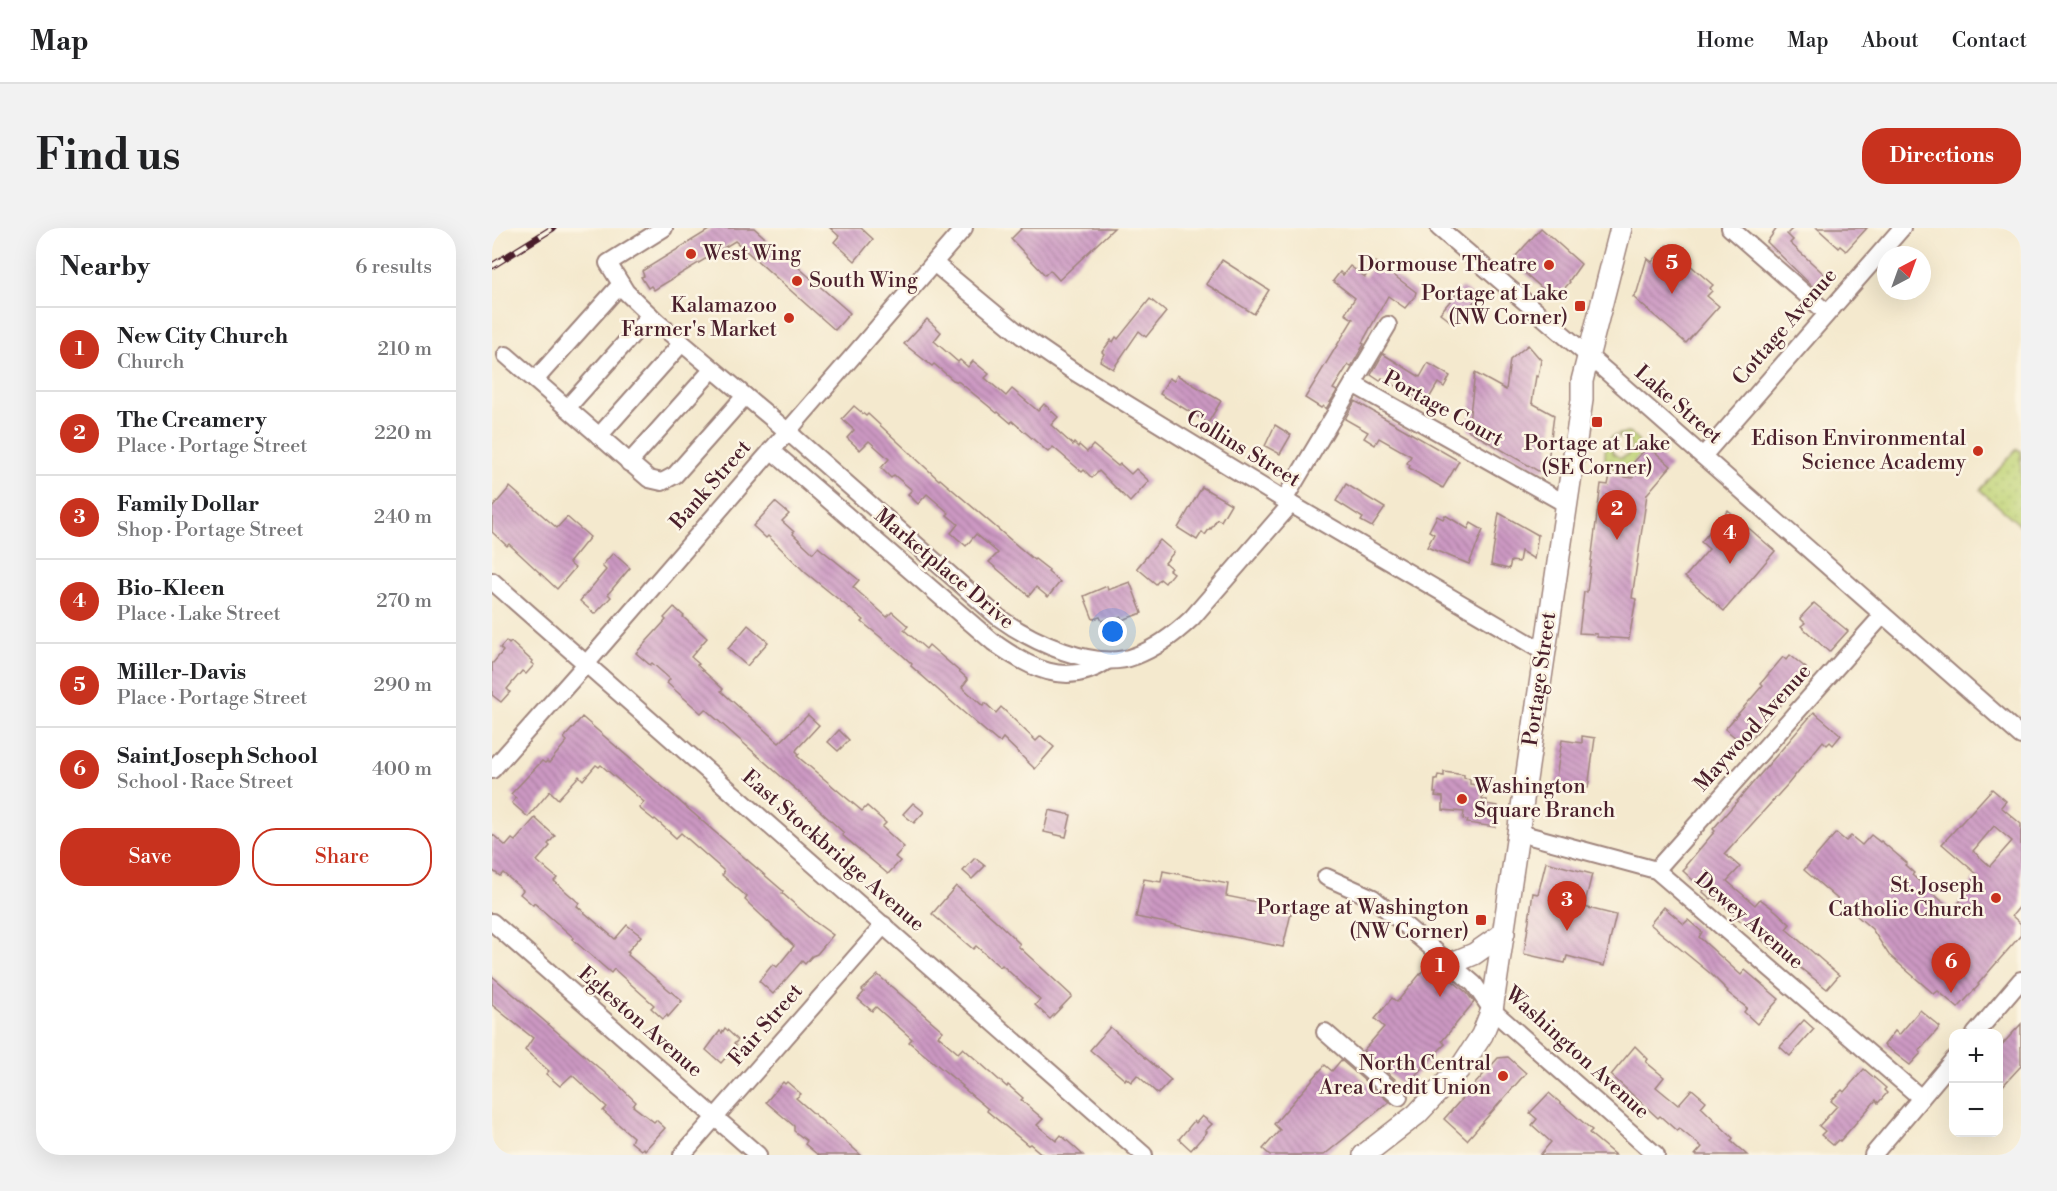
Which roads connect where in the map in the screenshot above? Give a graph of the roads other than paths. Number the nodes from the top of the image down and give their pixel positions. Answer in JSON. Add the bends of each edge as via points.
{"nodes":[{"id":1,"x":664,"y":228,"type":"edge"},
{"id":2,"x":964,"y":228,"type":"edge"},
{"id":3,"x":1439,"y":228,"type":"edge"},
{"id":4,"x":1621,"y":228,"type":"edge"},
{"id":5,"x":1730,"y":228,"type":"edge"},
{"id":6,"x":1902,"y":228,"type":"edge"},
{"id":7,"x":934,"y":263,"type":"junction"},
{"id":8,"x":621,"y":284,"type":"junction"},
{"id":9,"x":1827,"y":314,"type":"junction"},
{"id":10,"x":650,"y":315,"type":"junction"},
{"id":11,"x":1388,"y":325,"type":"dead end"},
{"id":12,"x":681,"y":344,"type":"junction"},
{"id":13,"x":506,"y":356,"type":"dead end"},
{"id":14,"x":1588,"y":356,"type":"junction"},
{"id":15,"x":711,"y":369,"type":"junction"},
{"id":16,"x":535,"y":380,"type":"junction"},
{"id":17,"x":1353,"y":384,"type":"junction"},
{"id":18,"x":745,"y":396,"type":"junction"},
{"id":19,"x":567,"y":408,"type":"junction"},
{"id":20,"x":787,"y":431,"type":"junction"},
{"id":21,"x":599,"y":436,"type":"junction"},
{"id":22,"x":771,"y":450,"type":"junction"},
{"id":23,"x":1703,"y":456,"type":"junction"},
{"id":24,"x":629,"y":463,"type":"junction"},
{"id":25,"x":1287,"y":502,"type":"junction"},
{"id":26,"x":1566,"y":504,"type":"junction"},
{"id":27,"x":492,"y":581,"type":"edge"},
{"id":28,"x":1883,"y":615,"type":"junction"},
{"id":29,"x":1544,"y":652,"type":"junction"},
{"id":30,"x":1107,"y":661,"type":"junction"},
{"id":31,"x":586,"y":664,"type":"junction"},
{"id":32,"x":2021,"y":736,"type":"edge"},
{"id":33,"x":492,"y":770,"type":"edge"},
{"id":34,"x":1519,"y":833,"type":"junction"},
{"id":35,"x":1656,"y":870,"type":"junction"},
{"id":36,"x":1326,"y":877,"type":"dead end"},
{"id":37,"x":492,"y":922,"type":"edge"},
{"id":38,"x":884,"y":925,"type":"junction"},
{"id":39,"x":1504,"y":933,"type":"junction"},
{"id":40,"x":1450,"y":964,"type":"junction"},
{"id":41,"x":2021,"y":980,"type":"edge"},
{"id":42,"x":1492,"y":1010,"type":"junction"},
{"id":43,"x":1980,"y":1029,"type":"edge"},
{"id":44,"x":1325,"y":1032,"type":"dead end"},
{"id":45,"x":1949,"y":1064,"type":"edge"},
{"id":46,"x":1399,"y":1098,"type":"dead end"},
{"id":47,"x":1921,"y":1098,"type":"junction"},
{"id":48,"x":716,"y":1118,"type":"junction"},
{"id":49,"x":682,"y":1155,"type":"edge"},
{"id":50,"x":758,"y":1155,"type":"edge"},
{"id":51,"x":1144,"y":1155,"type":"edge"},
{"id":52,"x":1364,"y":1155,"type":"edge"},
{"id":53,"x":1656,"y":1155,"type":"edge"},
{"id":54,"x":1873,"y":1155,"type":"edge"}],
"edges":[{"from":1,"to":8,"type":"street","via":[[608,263]]},
{"from":2,"to":7,"type":"street","name":"Bank Street"},
{"from":3,"to":14,"type":"street","name":"Lake Street"},
{"from":4,"to":14,"type":"main road","name":"Portage Street"},
{"from":5,"to":9,"type":"street"},
{"from":6,"to":9,"type":"street","name":"Cottage Avenue"},
{"from":7,"to":20,"type":"street","name":"Bank Street"},
{"from":7,"to":25,"type":"street","name":"Collins Street","via":[[1046,354]]},
{"from":8,"to":10,"type":"street","name":"Marketplace Drive"},
{"from":8,"to":16,"type":"street"},
{"from":9,"to":23,"type":"street","name":"Cottage Avenue"},
{"from":10,"to":12,"type":"street","name":"Marketplace Drive"},
{"from":10,"to":19,"type":"street"},
{"from":11,"to":17,"type":"street"},
{"from":12,"to":15,"type":"street","name":"Marketplace Drive"},
{"from":12,"to":21,"type":"street"},
{"from":13,"to":16,"type":"street"},
{"from":14,"to":23,"type":"street","name":"Lake Street"},
{"from":14,"to":26,"type":"main road","name":"Portage Street"},
{"from":15,"to":18,"type":"street","name":"Marketplace Drive"},
{"from":15,"to":24,"type":"street"},
{"from":16,"to":19,"type":"street"},
{"from":17,"to":25,"type":"street","name":"Portage Court"},
{"from":17,"to":26,"type":"street","name":"Portage Court"},
{"from":18,"to":20,"type":"street","name":"Marketplace Drive"},
{"from":18,"to":24,"type":"street","via":[[675,474],[662,482],[649,479]]},
{"from":19,"to":21,"type":"street"},
{"from":20,"to":22,"type":"street","name":"Bank Street"},
{"from":20,"to":30,"type":"street","name":"Marketplace Drive","via":[[998,618],[1037,642]]},
{"from":21,"to":24,"type":"street"},
{"from":22,"to":30,"type":"street","name":"Marketplace Drive","via":[[993,642],[1021,661],[1064,674],[1093,670]]},
{"from":22,"to":31,"type":"street","name":"Bank Street"},
{"from":23,"to":28,"type":"street","name":"Lake Street"},
{"from":25,"to":29,"type":"street","name":"Collins Street"},
{"from":25,"to":30,"type":"street","name":"Marketplace Drive","via":[[1174,635],[1133,657]]},
{"from":26,"to":29,"type":"main road","name":"Portage Street"},
{"from":27,"to":31,"type":"street","name":"East Stockbridge Avenue"},
{"from":28,"to":32,"type":"street","name":"Lake Street"},
{"from":28,"to":35,"type":"street","name":"Maywood Avenue"},
{"from":29,"to":34,"type":"main road","name":"Portage Street"},
{"from":31,"to":33,"type":"street","name":"Bank Street"},
{"from":31,"to":38,"type":"street","name":"East Stockbridge Avenue"},
{"from":34,"to":35,"type":"street","name":"Dewey Avenue"},
{"from":34,"to":39,"type":"main road","name":"Portage Street"},
{"from":35,"to":47,"type":"street","name":"Dewey Avenue"},
{"from":36,"to":40,"type":"street","name":"Washington Avenue","via":[[1373,898]]},
{"from":37,"to":48,"type":"street","name":"Egleston Avenue"},
{"from":38,"to":48,"type":"street","name":"Fair Street"},
{"from":38,"to":51,"type":"street","name":"East Stockbridge Avenue"},
{"from":39,"to":40,"type":"main road","via":[[1474,954]]},
{"from":39,"to":42,"type":"main road","name":"Portage Street"},
{"from":40,"to":42,"type":"street","name":"Washington Avenue","via":[[1474,984]]},
{"from":41,"to":43,"type":"street"},
{"from":42,"to":52,"type":"main road","name":"Portage Street","via":[[1482,1035],[1461,1067],[1417,1114]]},
{"from":42,"to":53,"type":"street","name":"Washington Avenue"},
{"from":44,"to":46,"type":"street"},
{"from":45,"to":47,"type":"street"},
{"from":47,"to":54,"type":"street"},
{"from":48,"to":49,"type":"street","name":"Fair Street"},
{"from":48,"to":50,"type":"street","name":"Egleston Avenue"}]}
